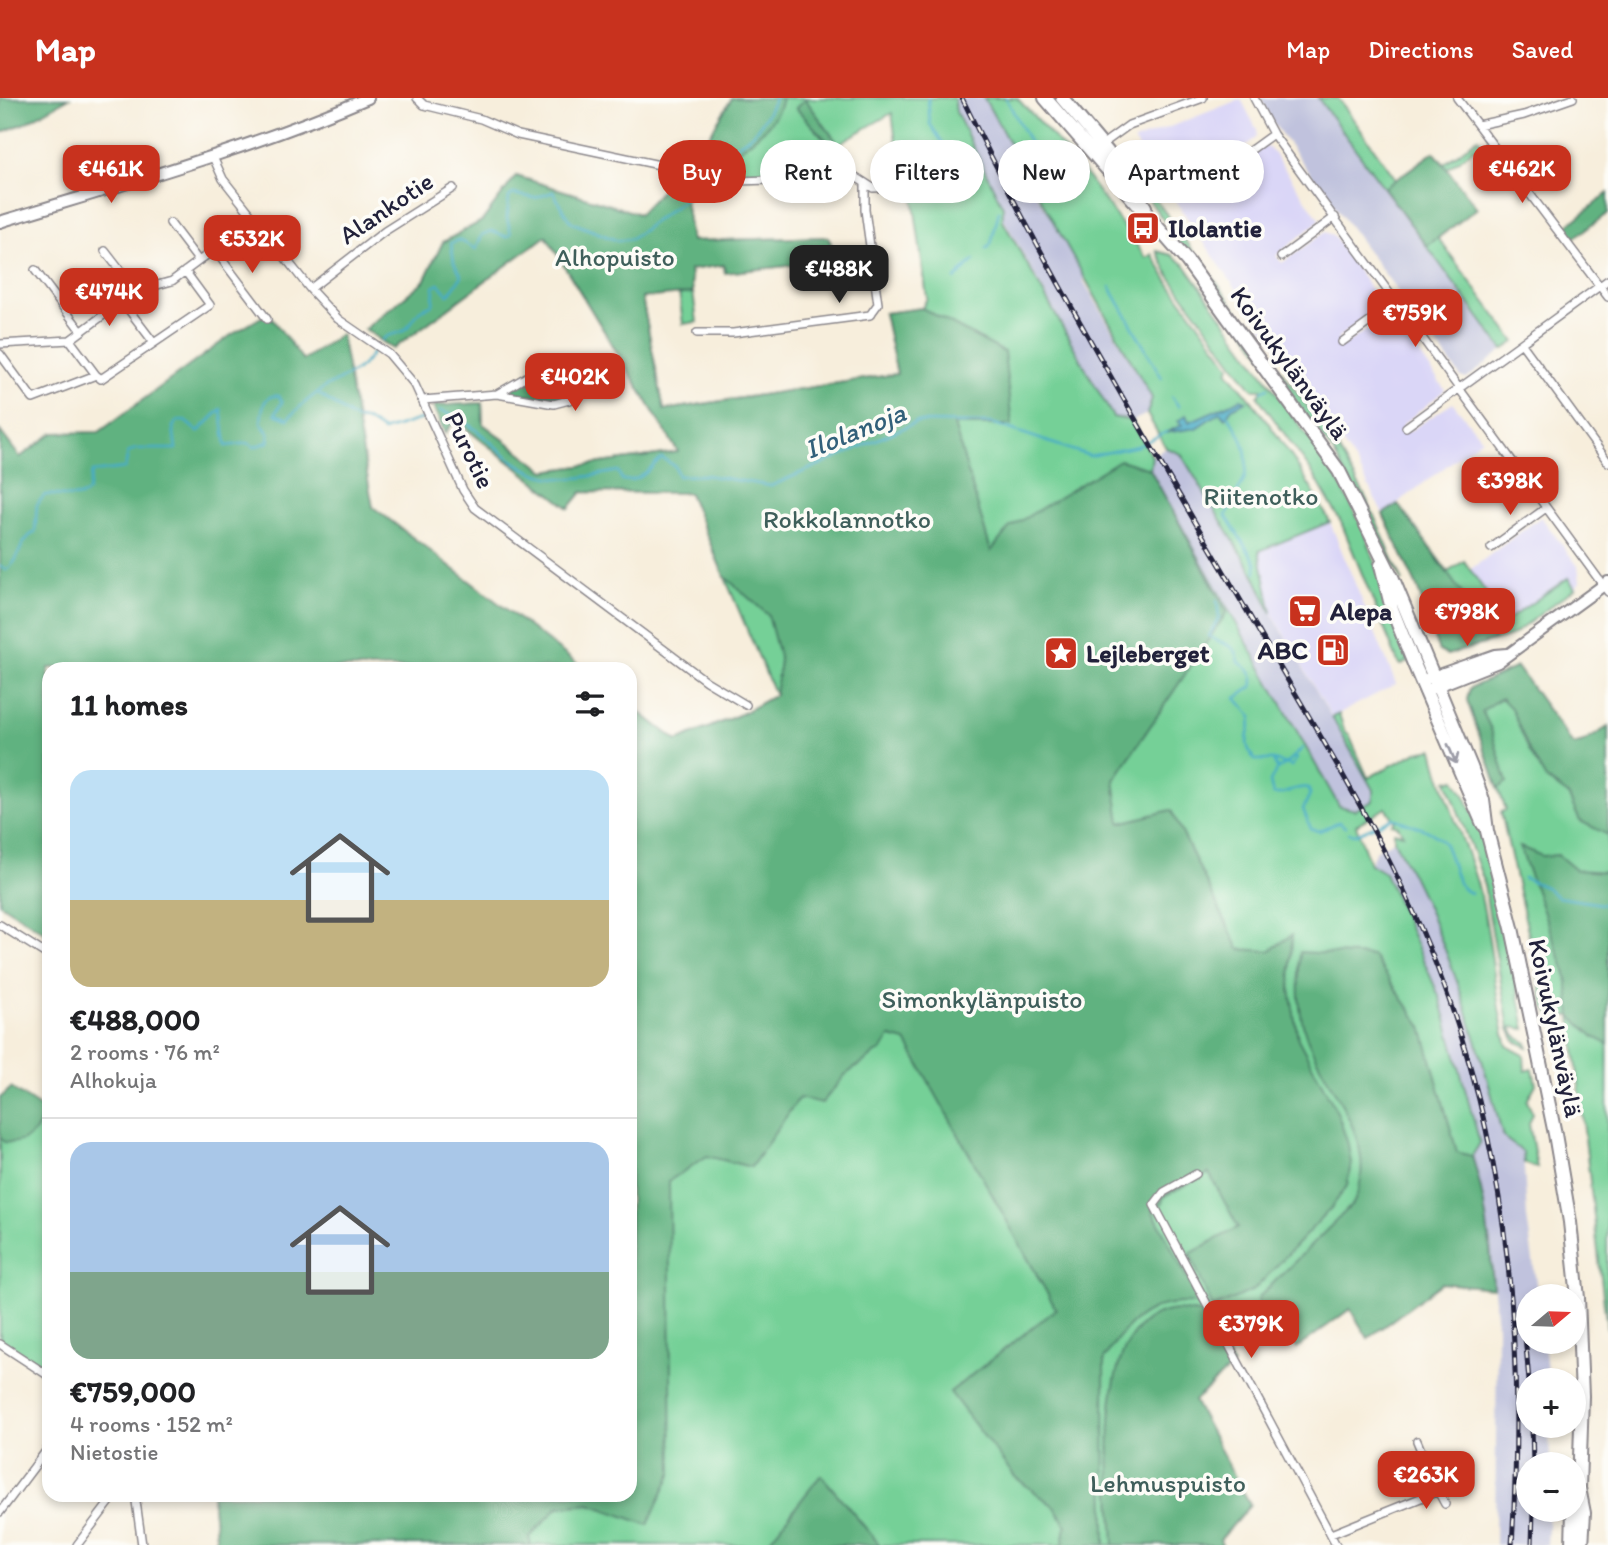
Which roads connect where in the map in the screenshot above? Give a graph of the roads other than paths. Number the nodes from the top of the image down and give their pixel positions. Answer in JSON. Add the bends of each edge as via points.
{"nodes":[{"id":1,"x":368,"y":98,"type":"edge"},
{"id":2,"x":417,"y":98,"type":"edge"},
{"id":3,"x":1045,"y":98,"type":"edge"},
{"id":4,"x":1062,"y":98,"type":"edge"},
{"id":5,"x":1203,"y":98,"type":"edge"},
{"id":6,"x":1254,"y":98,"type":"edge"},
{"id":7,"x":1457,"y":98,"type":"edge"},
{"id":8,"x":1573,"y":98,"type":"edge"},
{"id":9,"x":1478,"y":125,"type":"junction"},
{"id":10,"x":1273,"y":134,"type":"junction"},
{"id":11,"x":1264,"y":140,"type":"edge"},
{"id":12,"x":1102,"y":144,"type":"junction"},
{"id":13,"x":1091,"y":153,"type":"junction"},
{"id":14,"x":213,"y":157,"type":"junction"},
{"id":15,"x":865,"y":184,"type":"junction"},
{"id":16,"x":870,"y":186,"type":"edge"},
{"id":17,"x":453,"y":188,"type":"dead end"},
{"id":18,"x":1149,"y":214,"type":"junction"},
{"id":19,"x":1335,"y":217,"type":"junction"},
{"id":20,"x":255,"y":219,"type":"junction"},
{"id":21,"x":0,"y":222,"type":"edge"},
{"id":22,"x":170,"y":223,"type":"dead end"},
{"id":23,"x":214,"y":249,"type":"junction"},
{"id":24,"x":105,"y":251,"type":"dead end"},
{"id":25,"x":1281,"y":257,"type":"dead end"},
{"id":26,"x":198,"y":260,"type":"junction"},
{"id":27,"x":35,"y":270,"type":"dead end"},
{"id":28,"x":185,"y":271,"type":"junction"},
{"id":29,"x":1608,"y":280,"type":"edge"},
{"id":30,"x":1600,"y":286,"type":"junction"},
{"id":31,"x":310,"y":289,"type":"junction"},
{"id":32,"x":136,"y":291,"type":"junction"},
{"id":33,"x":1608,"y":296,"type":"edge"},
{"id":34,"x":122,"y":301,"type":"junction"},
{"id":35,"x":1397,"y":302,"type":"junction"},
{"id":36,"x":267,"y":319,"type":"dead end"},
{"id":37,"x":81,"y":331,"type":"junction"},
{"id":38,"x":697,"y":333,"type":"dead end"},
{"id":39,"x":70,"y":340,"type":"junction"},
{"id":40,"x":1342,"y":342,"type":"dead end"},
{"id":41,"x":154,"y":343,"type":"junction"},
{"id":42,"x":0,"y":344,"type":"edge"},
{"id":43,"x":1522,"y":344,"type":"junction"},
{"id":44,"x":0,"y":354,"type":"edge"},
{"id":45,"x":96,"y":375,"type":"junction"},
{"id":46,"x":1461,"y":389,"type":"junction"},
{"id":47,"x":497,"y":394,"type":"junction"},
{"id":48,"x":423,"y":400,"type":"junction"},
{"id":49,"x":1406,"y":427,"type":"dead end"},
{"id":50,"x":1608,"y":462,"type":"edge"},
{"id":51,"x":1546,"y":508,"type":"junction"},
{"id":52,"x":1491,"y":548,"type":"dead end"},
{"id":53,"x":1377,"y":549,"type":"junction"},
{"id":54,"x":1607,"y":586,"type":"edge"},
{"id":55,"x":1437,"y":681,"type":"junction"},
{"id":56,"x":1423,"y":686,"type":"junction"},
{"id":57,"x":747,"y":705,"type":"dead end"},
{"id":58,"x":1487,"y":831,"type":"junction"},
{"id":59,"x":0,"y":925,"type":"edge"},
{"id":60,"x":42,"y":952,"type":"edge"},
{"id":61,"x":1196,"y":1174,"type":"dead end"},
{"id":62,"x":0,"y":1344,"type":"edge"},
{"id":63,"x":42,"y":1371,"type":"edge"},
{"id":64,"x":1417,"y":1441,"type":"dead end"},
{"id":65,"x":1580,"y":1452,"type":"edge"},
{"id":66,"x":42,"y":1456,"type":"edge"},
{"id":67,"x":1438,"y":1491,"type":"junction"},
{"id":68,"x":110,"y":1502,"type":"edge"},
{"id":69,"x":136,"y":1502,"type":"edge"},
{"id":70,"x":1444,"y":1504,"type":"dead end"},
{"id":71,"x":0,"y":1512,"type":"edge"},
{"id":72,"x":1573,"y":1522,"type":"edge"},
{"id":73,"x":1583,"y":1522,"type":"edge"},
{"id":74,"x":1331,"y":1534,"type":"junction"},
{"id":75,"x":78,"y":1545,"type":"edge"},
{"id":76,"x":142,"y":1545,"type":"edge"},
{"id":77,"x":1336,"y":1545,"type":"edge"},
{"id":78,"x":1572,"y":1545,"type":"edge"},
{"id":79,"x":1582,"y":1545,"type":"edge"}],
"edges":[{"from":1,"to":14,"type":"main road"},
{"from":2,"to":15,"type":"street","via":[[518,135],[735,181],[770,180],[824,163],[837,165]]},
{"from":3,"to":13,"type":"main road","name":"Koivukylänväylä"},
{"from":4,"to":12,"type":"main road","name":"Koivukylänväylä"},
{"from":5,"to":12,"type":"street","via":[[1129,125]]},
{"from":6,"to":10,"type":"street"},
{"from":7,"to":9,"type":"street"},
{"from":8,"to":9,"type":"street"},
{"from":9,"to":30,"type":"street"},
{"from":10,"to":11,"type":"street"},
{"from":10,"to":19,"type":"street"},
{"from":12,"to":13,"type":"street"},
{"from":12,"to":18,"type":"main road","name":"Koivukylänväylä","via":[[1137,189]]},
{"from":13,"to":18,"type":"main road","name":"Koivukylänväylä"},
{"from":14,"to":20,"type":"street","name":"Purotie"},
{"from":14,"to":21,"type":"main road"},
{"from":15,"to":16,"type":"street"},
{"from":15,"to":38,"type":"street","via":[[878,304],[870,315],[733,333]]},
{"from":17,"to":31,"type":"street","name":"Alankotie","via":[[385,230]]},
{"from":18,"to":53,"type":"main road","name":"Koivukylänväylä","via":[[1326,452],[1351,491]]},
{"from":19,"to":25,"type":"street"},
{"from":19,"to":35,"type":"street"},
{"from":20,"to":23,"type":"street"},
{"from":20,"to":31,"type":"street","name":"Purotie"},
{"from":22,"to":26,"type":"street"},
{"from":23,"to":26,"type":"street"},
{"from":23,"to":36,"type":"street"},
{"from":24,"to":32,"type":"street"},
{"from":26,"to":28,"type":"street"},
{"from":27,"to":37,"type":"street"},
{"from":28,"to":32,"type":"street","via":[[172,281]]},
{"from":28,"to":41,"type":"street","via":[[209,305]]},
{"from":29,"to":30,"type":"street"},
{"from":30,"to":33,"type":"street"},
{"from":30,"to":43,"type":"street"},
{"from":31,"to":48,"type":"street","name":"Purotie","via":[[338,319],[389,354]]},
{"from":32,"to":34,"type":"street"},
{"from":34,"to":37,"type":"street"},
{"from":34,"to":41,"type":"street"},
{"from":35,"to":40,"type":"street"},
{"from":35,"to":46,"type":"street"},
{"from":37,"to":39,"type":"street"},
{"from":39,"to":42,"type":"street"},
{"from":39,"to":45,"type":"street"},
{"from":41,"to":45,"type":"street","via":[[101,379]]},
{"from":43,"to":46,"type":"street"},
{"from":43,"to":50,"type":"street"},
{"from":44,"to":45,"type":"street","via":[[33,399]]},
{"from":46,"to":49,"type":"street"},
{"from":46,"to":51,"type":"street"},
{"from":47,"to":47,"type":"street","via":[[554,404],[569,400],[552,362]]},
{"from":47,"to":48,"type":"street"},
{"from":48,"to":57,"type":"street","name":"Purotie","via":[[475,508],[706,681]]},
{"from":51,"to":52,"type":"street"},
{"from":51,"to":54,"type":"street"},
{"from":53,"to":55,"type":"main road","name":"Koivukylänväylä"},
{"from":53,"to":56,"type":"main road","name":"Koivukylänväylä","via":[[1392,609]]},
{"from":54,"to":55,"type":"main road","via":[[1507,654],[1494,655]]},
{"from":55,"to":56,"type":"main road"},
{"from":55,"to":58,"type":"main road","name":"Koivukylänväylä","via":[[1483,800]]},
{"from":56,"to":58,"type":"main road","name":"Koivukylänväylä","one_way":true},
{"from":58,"to":65,"type":"main road","name":"Koivukylänväylä","via":[[1545,1084],[1570,1222],[1578,1298]]},
{"from":59,"to":60,"type":"street"},
{"from":61,"to":74,"type":"street","via":[[1164,1192],[1154,1205]]},
{"from":62,"to":63,"type":"street"},
{"from":64,"to":67,"type":"street"},
{"from":66,"to":71,"type":"street"},
{"from":67,"to":70,"type":"street"},
{"from":67,"to":74,"type":"street"},
{"from":68,"to":75,"type":"street"},
{"from":69,"to":76,"type":"street"},
{"from":72,"to":78,"type":"main road","name":"Koivukylänväylä"},
{"from":73,"to":79,"type":"main road","name":"Koivukylänväylä"},
{"from":74,"to":77,"type":"street"}]}
